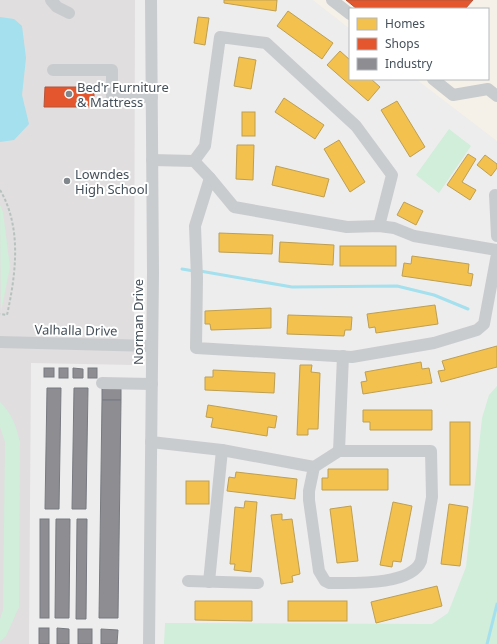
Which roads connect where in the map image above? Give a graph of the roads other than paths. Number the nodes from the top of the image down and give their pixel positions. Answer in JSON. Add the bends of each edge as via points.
{"nodes":[{"id":1,"x":51,"y":0,"type":"edge"},
{"id":2,"x":151,"y":0,"type":"edge"},
{"id":3,"x":332,"y":0,"type":"edge"},
{"id":4,"x":69,"y":13,"type":"dead end"},
{"id":5,"x":349,"y":13,"type":"edge"},
{"id":6,"x":53,"y":70,"type":"dead end"},
{"id":7,"x":434,"y":80,"type":"edge"},
{"id":8,"x":497,"y":96,"type":"edge"},
{"id":9,"x":152,"y":97,"type":"junction"},
{"id":10,"x":152,"y":160,"type":"junction"},
{"id":11,"x":194,"y":161,"type":"junction"},
{"id":12,"x":210,"y":178,"type":"junction"},
{"id":13,"x":495,"y":195,"type":"dead end"},
{"id":14,"x":379,"y":226,"type":"junction"},
{"id":15,"x":497,"y":236,"type":"edge"},
{"id":16,"x":497,"y":250,"type":"edge"},
{"id":17,"x":497,"y":254,"type":"edge"},
{"id":18,"x":0,"y":342,"type":"edge"},
{"id":19,"x":152,"y":346,"type":"junction"},
{"id":20,"x":343,"y":356,"type":"junction"},
{"id":21,"x":102,"y":383,"type":"dead end"},
{"id":22,"x":152,"y":384,"type":"junction"},
{"id":23,"x":151,"y":442,"type":"junction"},
{"id":24,"x":222,"y":450,"type":"junction"},
{"id":25,"x":339,"y":451,"type":"junction"},
{"id":26,"x":314,"y":467,"type":"junction"},
{"id":27,"x":188,"y":581,"type":"dead end"},
{"id":28,"x":209,"y":582,"type":"junction"},
{"id":29,"x":258,"y":583,"type":"dead end"},
{"id":30,"x":149,"y":644,"type":"edge"}],
"edges":[{"from":1,"to":4,"type":"street","via":[[57,7]]},
{"from":2,"to":9,"type":"street","name":"Norman Drive"},
{"from":3,"to":5,"type":"street"},
{"from":6,"to":9,"type":"street","via":[[112,70],[112,96]]},
{"from":7,"to":8,"type":"street","via":[[453,95],[488,89]]},
{"from":9,"to":10,"type":"street","name":"Norman Drive"},
{"from":10,"to":11,"type":"street"},
{"from":10,"to":19,"type":"street","name":"Norman Drive"},
{"from":11,"to":12,"type":"street"},
{"from":11,"to":14,"type":"street","via":[[205,146],[220,37],[266,43],[356,126],[392,175]]},
{"from":12,"to":14,"type":"street","via":[[234,207],[347,227]]},
{"from":12,"to":20,"type":"street","via":[[195,226],[196,348]]},
{"from":13,"to":15,"type":"street"},
{"from":14,"to":16,"type":"street","via":[[394,228],[414,236]]},
{"from":17,"to":20,"type":"street","via":[[484,324],[481,328],[434,343],[352,357]]},
{"from":18,"to":19,"type":"street","name":"Valhalla Drive"},
{"from":19,"to":22,"type":"street","name":"Norman Drive"},
{"from":20,"to":25,"type":"street"},
{"from":21,"to":22,"type":"street"},
{"from":22,"to":23,"type":"street","name":"Norman Drive"},
{"from":23,"to":24,"type":"street"},
{"from":23,"to":30,"type":"street","name":"Norman Drive"},
{"from":24,"to":26,"type":"street"},
{"from":24,"to":28,"type":"street"},
{"from":25,"to":26,"type":"street"},
{"from":25,"to":26,"type":"street","via":[[432,451],[432,497],[421,561],[411,573],[383,582],[325,581],[319,571],[309,500]]},
{"from":27,"to":28,"type":"street"},
{"from":28,"to":29,"type":"street"}]}
